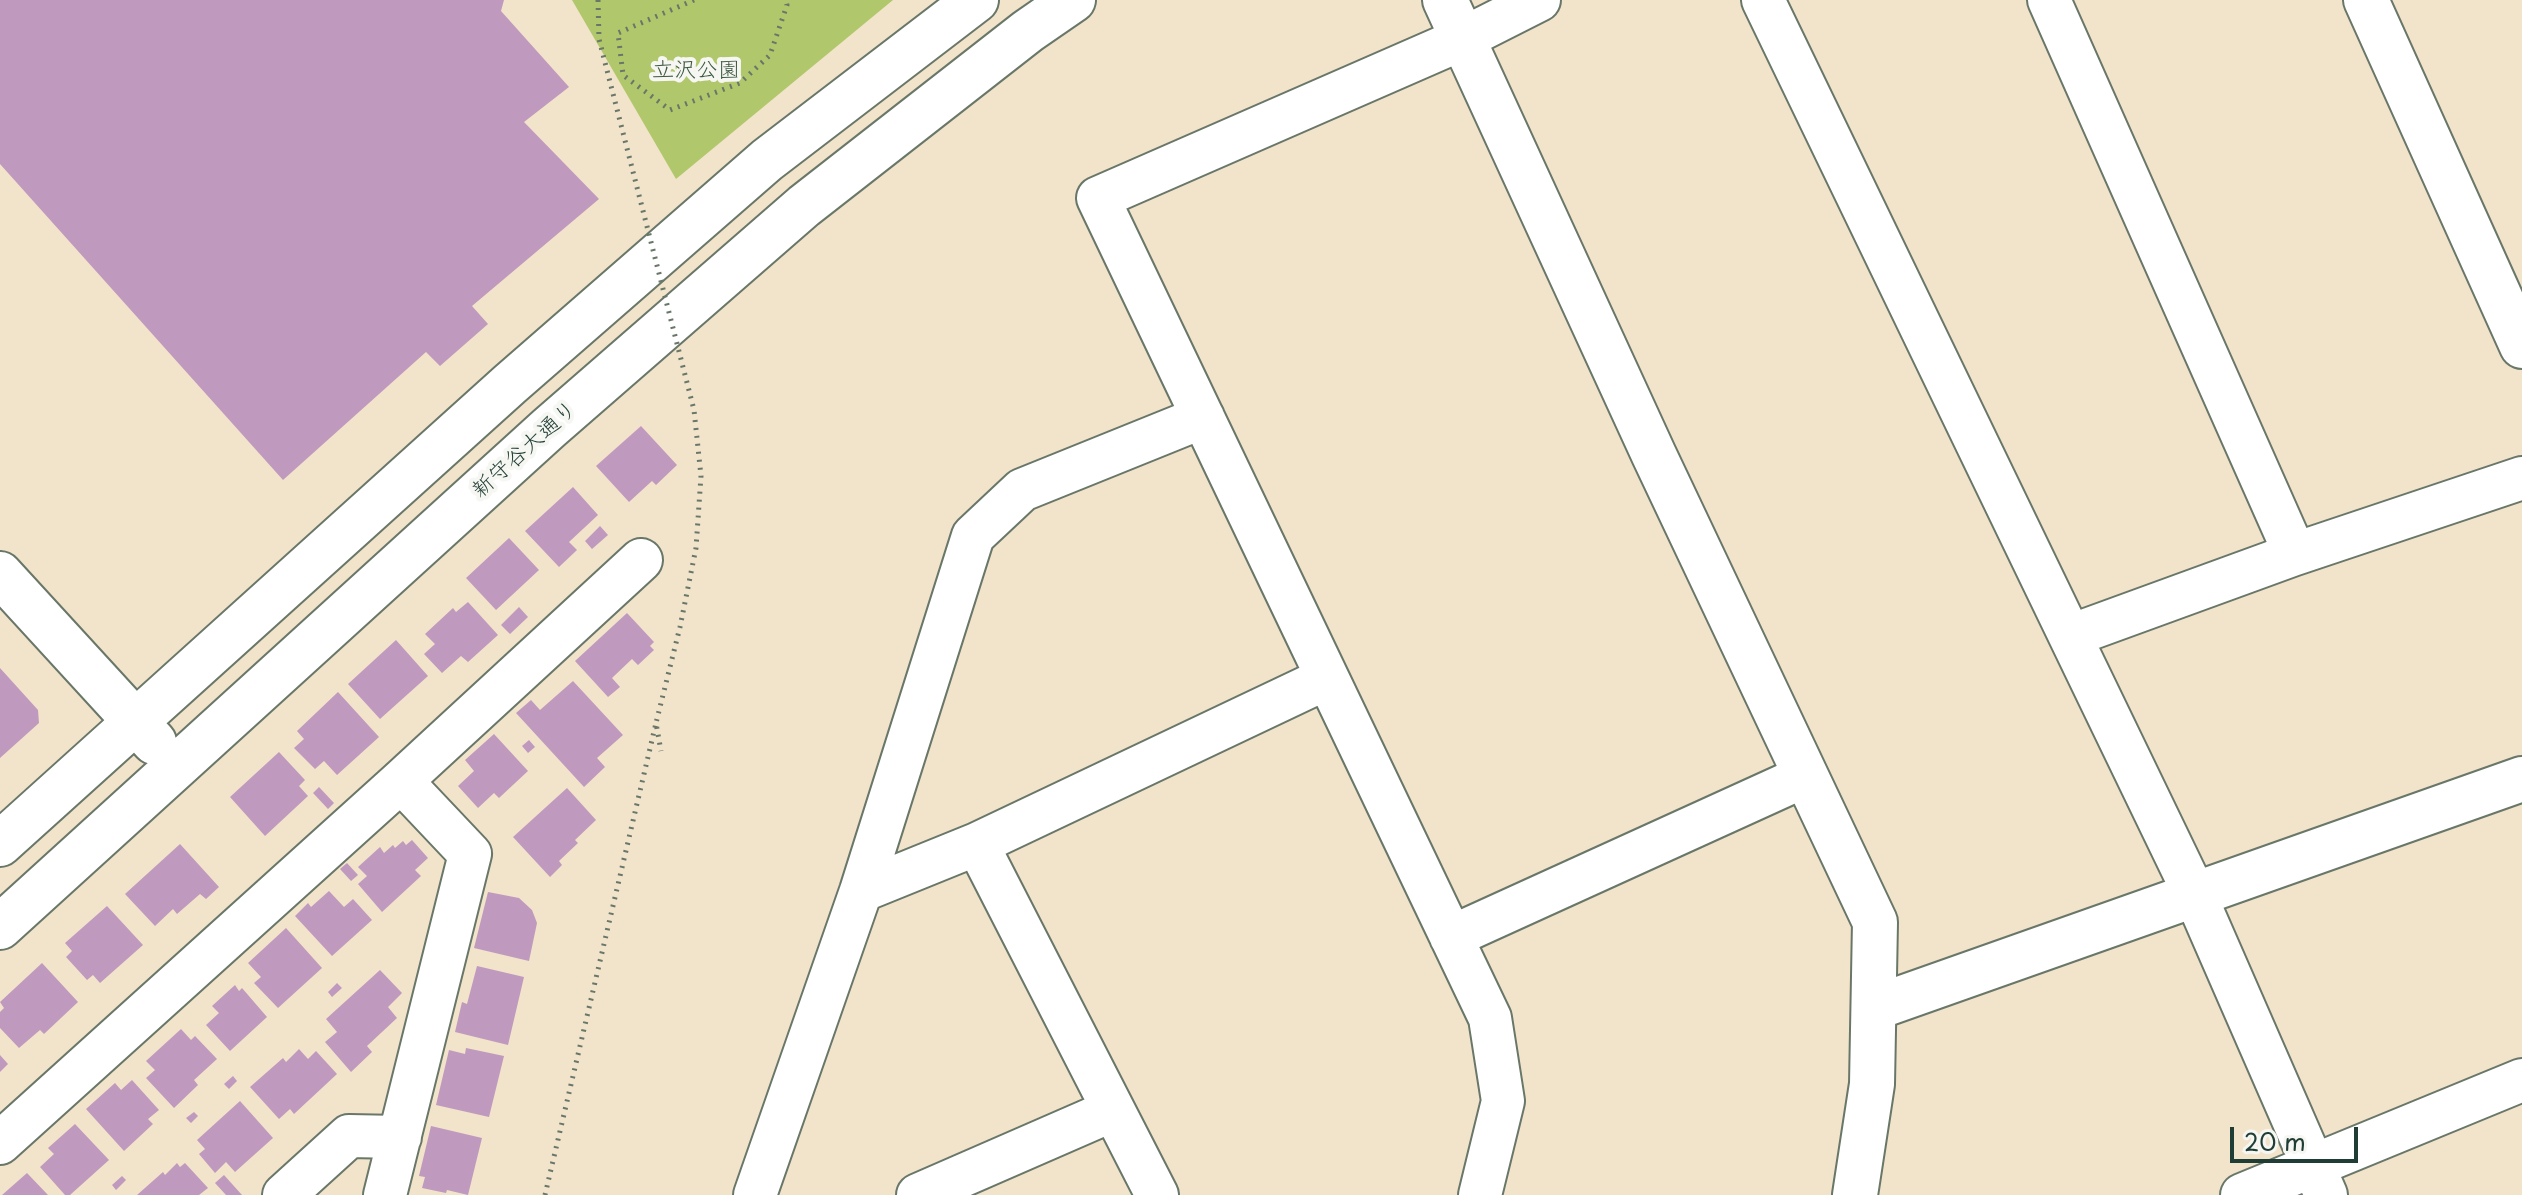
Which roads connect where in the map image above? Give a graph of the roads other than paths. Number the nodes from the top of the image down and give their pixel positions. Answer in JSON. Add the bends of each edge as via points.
{"nodes":[{"id":1,"x":976,"y":0,"type":"edge"},
{"id":2,"x":1073,"y":0,"type":"edge"},
{"id":3,"x":1445,"y":0,"type":"edge"},
{"id":4,"x":1539,"y":0,"type":"edge"},
{"id":5,"x":1763,"y":0,"type":"edge"},
{"id":6,"x":2049,"y":0,"type":"edge"},
{"id":7,"x":2366,"y":0,"type":"edge"},
{"id":8,"x":1462,"y":39,"type":"junction"},
{"id":9,"x":2522,"y":346,"type":"edge"},
{"id":10,"x":1203,"y":417,"type":"junction"},
{"id":11,"x":2522,"y":478,"type":"edge"},
{"id":12,"x":2295,"y":554,"type":"junction"},
{"id":13,"x":641,"y":560,"type":"dead end"},
{"id":14,"x":4,"y":587,"type":"edge"},
{"id":15,"x":2070,"y":636,"type":"junction"},
{"id":16,"x":1327,"y":678,"type":"junction"},
{"id":17,"x":135,"y":721,"type":"junction"},
{"id":18,"x":177,"y":767,"type":"junction"},
{"id":19,"x":1805,"y":776,"type":"junction"},
{"id":20,"x":2522,"y":779,"type":"edge"},
{"id":21,"x":401,"y":781,"type":"junction"},
{"id":22,"x":0,"y":844,"type":"edge"},
{"id":23,"x":977,"y":844,"type":"junction"},
{"id":24,"x":861,"y":891,"type":"junction"},
{"id":25,"x":2195,"y":895,"type":"junction"},
{"id":26,"x":0,"y":927,"type":"edge"},
{"id":27,"x":1451,"y":937,"type":"junction"},
{"id":28,"x":1874,"y":1008,"type":"junction"},
{"id":29,"x":2522,"y":1080,"type":"edge"},
{"id":30,"x":1113,"y":1110,"type":"junction"},
{"id":31,"x":400,"y":1137,"type":"junction"},
{"id":32,"x":0,"y":1143,"type":"edge"},
{"id":33,"x":2320,"y":1180,"type":"edge"},
{"id":34,"x":284,"y":1195,"type":"edge"},
{"id":35,"x":385,"y":1195,"type":"edge"},
{"id":36,"x":755,"y":1195,"type":"edge"},
{"id":37,"x":918,"y":1195,"type":"edge"},
{"id":38,"x":1157,"y":1195,"type":"edge"},
{"id":39,"x":1480,"y":1195,"type":"edge"},
{"id":40,"x":1855,"y":1195,"type":"edge"},
{"id":41,"x":2242,"y":1195,"type":"edge"}],
"edges":[{"from":1,"to":17,"type":"street","via":[[767,160]]},
{"from":2,"to":18,"type":"street","name":"新守谷大通り","via":[[804,206],[549,428]]},
{"from":3,"to":8,"type":"street"},
{"from":4,"to":8,"type":"street"},
{"from":5,"to":15,"type":"street"},
{"from":6,"to":12,"type":"street"},
{"from":7,"to":9,"type":"street"},
{"from":8,"to":10,"type":"street","via":[[1098,198]]},
{"from":8,"to":19,"type":"street"},
{"from":10,"to":16,"type":"street"},
{"from":10,"to":24,"type":"street","via":[[1022,490],[973,536]]},
{"from":11,"to":12,"type":"street"},
{"from":12,"to":15,"type":"street"},
{"from":13,"to":21,"type":"street"},
{"from":14,"to":17,"type":"street"},
{"from":15,"to":25,"type":"street"},
{"from":16,"to":23,"type":"street"},
{"from":16,"to":27,"type":"street"},
{"from":17,"to":18,"type":"street"},
{"from":17,"to":22,"type":"street"},
{"from":18,"to":26,"type":"street","name":"新守谷大通り"},
{"from":19,"to":27,"type":"street"},
{"from":19,"to":28,"type":"street","via":[[1875,922]]},
{"from":20,"to":25,"type":"street"},
{"from":21,"to":31,"type":"street","via":[[470,854]]},
{"from":21,"to":32,"type":"street"},
{"from":23,"to":24,"type":"street"},
{"from":23,"to":30,"type":"street"},
{"from":24,"to":36,"type":"street"},
{"from":25,"to":28,"type":"street"},
{"from":25,"to":33,"type":"street"},
{"from":27,"to":39,"type":"street","via":[[1490,1018],[1503,1101]]},
{"from":28,"to":40,"type":"street","via":[[1872,1084]]},
{"from":29,"to":33,"type":"street"},
{"from":30,"to":37,"type":"street"},
{"from":30,"to":38,"type":"street"},
{"from":31,"to":34,"type":"street","via":[[349,1136]]},
{"from":31,"to":35,"type":"street"},
{"from":33,"to":41,"type":"street"}]}
